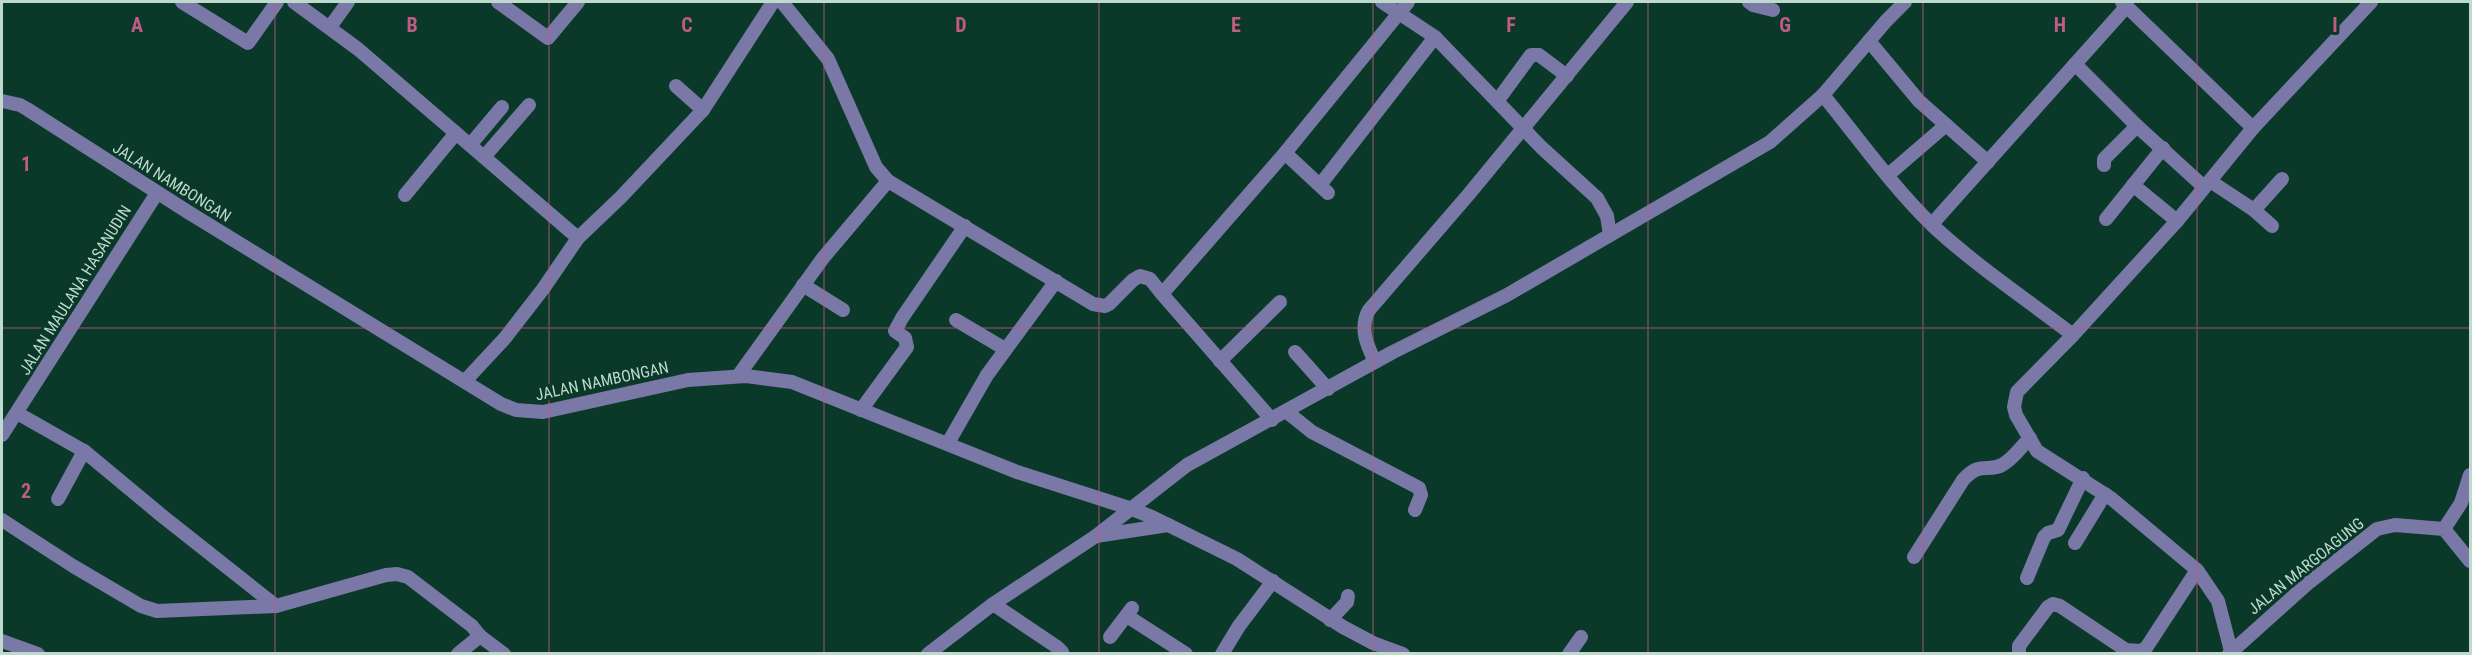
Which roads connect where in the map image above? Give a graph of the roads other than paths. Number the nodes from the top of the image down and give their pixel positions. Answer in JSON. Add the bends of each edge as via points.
{"nodes":[{"id":1,"x":182,"y":2,"type":"edge"},
{"id":2,"x":277,"y":2,"type":"edge"},
{"id":3,"x":294,"y":2,"type":"edge"},
{"id":4,"x":348,"y":2,"type":"edge"},
{"id":5,"x":498,"y":2,"type":"edge"},
{"id":6,"x":578,"y":2,"type":"edge"},
{"id":7,"x":773,"y":2,"type":"edge"},
{"id":8,"x":782,"y":2,"type":"edge"},
{"id":9,"x":1382,"y":2,"type":"edge"},
{"id":10,"x":1627,"y":2,"type":"edge"},
{"id":11,"x":1749,"y":2,"type":"edge"},
{"id":12,"x":1905,"y":2,"type":"edge"},
{"id":13,"x":2371,"y":2,"type":"edge"},
{"id":14,"x":2124,"y":4,"type":"edge"},
{"id":15,"x":1404,"y":7,"type":"edge"},
{"id":16,"x":1773,"y":10,"type":"dead end"},
{"id":17,"x":330,"y":27,"type":"junction"},
{"id":18,"x":1436,"y":37,"type":"junction"},
{"id":19,"x":1869,"y":41,"type":"junction"},
{"id":20,"x":2075,"y":64,"type":"junction"},
{"id":21,"x":1567,"y":76,"type":"junction"},
{"id":22,"x":676,"y":86,"type":"dead end"},
{"id":23,"x":1823,"y":95,"type":"junction"},
{"id":24,"x":1498,"y":100,"type":"junction"},
{"id":25,"x":2,"y":101,"type":"edge"},
{"id":26,"x":529,"y":105,"type":"dead end"},
{"id":27,"x":502,"y":107,"type":"dead end"},
{"id":28,"x":703,"y":110,"type":"junction"},
{"id":29,"x":1946,"y":125,"type":"junction"},
{"id":30,"x":2137,"y":126,"type":"junction"},
{"id":31,"x":1525,"y":128,"type":"junction"},
{"id":32,"x":2253,"y":128,"type":"junction"},
{"id":33,"x":456,"y":133,"type":"junction"},
{"id":34,"x":470,"y":145,"type":"junction"},
{"id":35,"x":2163,"y":148,"type":"junction"},
{"id":36,"x":1286,"y":153,"type":"junction"},
{"id":37,"x":484,"y":157,"type":"junction"},
{"id":38,"x":1988,"y":162,"type":"junction"},
{"id":39,"x":2104,"y":165,"type":"dead end"},
{"id":40,"x":1888,"y":175,"type":"junction"},
{"id":41,"x":2282,"y":178,"type":"dead end"},
{"id":42,"x":888,"y":181,"type":"junction"},
{"id":43,"x":2207,"y":184,"type":"junction"},
{"id":44,"x":2133,"y":185,"type":"junction"},
{"id":45,"x":157,"y":192,"type":"junction"},
{"id":46,"x":405,"y":195,"type":"dead end"},
{"id":47,"x":2254,"y":210,"type":"junction"},
{"id":48,"x":2106,"y":219,"type":"dead end"},
{"id":49,"x":2177,"y":221,"type":"junction"},
{"id":50,"x":1932,"y":224,"type":"junction"},
{"id":51,"x":965,"y":226,"type":"junction"},
{"id":52,"x":2272,"y":226,"type":"dead end"},
{"id":53,"x":1612,"y":230,"type":"junction"},
{"id":54,"x":578,"y":238,"type":"junction"},
{"id":55,"x":1056,"y":281,"type":"junction"},
{"id":56,"x":803,"y":285,"type":"junction"},
{"id":57,"x":1162,"y":294,"type":"junction"},
{"id":58,"x":1280,"y":302,"type":"dead end"},
{"id":59,"x":843,"y":310,"type":"dead end"},
{"id":60,"x":956,"y":320,"type":"dead end"},
{"id":61,"x":2073,"y":335,"type":"junction"},
{"id":62,"x":1005,"y":349,"type":"junction"},
{"id":63,"x":1295,"y":352,"type":"dead end"},
{"id":64,"x":1220,"y":361,"type":"junction"},
{"id":65,"x":1375,"y":362,"type":"junction"},
{"id":66,"x":738,"y":376,"type":"junction"},
{"id":67,"x":465,"y":381,"type":"junction"},
{"id":68,"x":1328,"y":389,"type":"junction"},
{"id":69,"x":861,"y":410,"type":"junction"},
{"id":70,"x":1287,"y":412,"type":"junction"},
{"id":71,"x":17,"y":413,"type":"junction"},
{"id":72,"x":1272,"y":420,"type":"junction"},
{"id":73,"x":2,"y":435,"type":"edge"},
{"id":74,"x":2030,"y":438,"type":"junction"},
{"id":75,"x":948,"y":443,"type":"junction"},
{"id":76,"x":84,"y":451,"type":"junction"},
{"id":77,"x":2470,"y":475,"type":"edge"},
{"id":78,"x":2083,"y":478,"type":"junction"},
{"id":79,"x":2105,"y":494,"type":"junction"},
{"id":80,"x":58,"y":499,"type":"dead end"},
{"id":81,"x":2467,"y":503,"type":"edge"},
{"id":82,"x":1129,"y":508,"type":"junction"},
{"id":83,"x":1415,"y":510,"type":"dead end"},
{"id":84,"x":2,"y":520,"type":"edge"},
{"id":85,"x":1168,"y":525,"type":"junction"},
{"id":86,"x":2444,"y":529,"type":"junction"},
{"id":87,"x":1096,"y":536,"type":"junction"},
{"id":88,"x":2075,"y":543,"type":"dead end"},
{"id":89,"x":1914,"y":557,"type":"dead end"},
{"id":90,"x":2470,"y":561,"type":"edge"},
{"id":91,"x":2197,"y":570,"type":"junction"},
{"id":92,"x":2027,"y":578,"type":"dead end"},
{"id":93,"x":1273,"y":581,"type":"junction"},
{"id":94,"x":1348,"y":596,"type":"dead end"},
{"id":95,"x":993,"y":604,"type":"junction"},
{"id":96,"x":276,"y":606,"type":"junction"},
{"id":97,"x":1330,"y":620,"type":"junction"},
{"id":98,"x":480,"y":636,"type":"junction"},
{"id":99,"x":1110,"y":637,"type":"dead end"},
{"id":100,"x":1581,"y":637,"type":"dead end"},
{"id":101,"x":2,"y":641,"type":"edge"},
{"id":102,"x":2230,"y":652,"type":"edge"},
{"id":103,"x":1063,"y":653,"type":"edge"},
{"id":104,"x":38,"y":654,"type":"edge"},
{"id":105,"x":458,"y":654,"type":"edge"},
{"id":106,"x":504,"y":654,"type":"edge"},
{"id":107,"x":928,"y":654,"type":"edge"},
{"id":108,"x":1186,"y":654,"type":"edge"},
{"id":109,"x":1222,"y":654,"type":"edge"},
{"id":110,"x":1402,"y":654,"type":"edge"},
{"id":111,"x":1569,"y":654,"type":"edge"},
{"id":112,"x":2019,"y":654,"type":"edge"}],
"edges":[{"from":1,"to":2,"type":"street","via":[[248,43]]},
{"from":3,"to":17,"type":"street"},
{"from":4,"to":17,"type":"street"},
{"from":5,"to":6,"type":"street","via":[[548,38]]},
{"from":7,"to":28,"type":"street"},
{"from":8,"to":42,"type":"street","via":[[828,59],[876,166]]},
{"from":9,"to":15,"type":"street"},
{"from":10,"to":21,"type":"street"},
{"from":11,"to":16,"type":"street"},
{"from":12,"to":19,"type":"street"},
{"from":13,"to":32,"type":"street"},
{"from":14,"to":20,"type":"street"},
{"from":14,"to":32,"type":"street"},
{"from":15,"to":18,"type":"street"},
{"from":15,"to":36,"type":"street"},
{"from":17,"to":33,"type":"street"},
{"from":18,"to":24,"type":"street"},
{"from":18,"to":36,"type":"street","via":[[1324,189]]},
{"from":19,"to":23,"type":"street"},
{"from":19,"to":29,"type":"street","via":[[1919,101]]},
{"from":20,"to":30,"type":"street"},
{"from":20,"to":38,"type":"street"},
{"from":21,"to":24,"type":"street","via":[[1539,55],[1531,55]]},
{"from":21,"to":31,"type":"street"},
{"from":22,"to":28,"type":"street"},
{"from":23,"to":40,"type":"street"},
{"from":23,"to":53,"type":"street","via":[[1770,142]]},
{"from":24,"to":31,"type":"street"},
{"from":25,"to":45,"type":"street","name":"JALAN NAMBONGAN","via":[[27,109]]},
{"from":26,"to":37,"type":"street"},
{"from":27,"to":34,"type":"street"},
{"from":28,"to":54,"type":"street"},
{"from":29,"to":38,"type":"street"},
{"from":29,"to":40,"type":"street"},
{"from":30,"to":35,"type":"street"},
{"from":30,"to":39,"type":"street","via":[[2104,159]]},
{"from":31,"to":53,"type":"street","via":[[1597,198]]},
{"from":31,"to":65,"type":"street","via":[[1369,310],[1365,334]]},
{"from":32,"to":43,"type":"street"},
{"from":33,"to":34,"type":"street"},
{"from":33,"to":46,"type":"street"},
{"from":34,"to":37,"type":"street"},
{"from":35,"to":43,"type":"street"},
{"from":35,"to":44,"type":"street"},
{"from":36,"to":57,"type":"street"},
{"from":37,"to":54,"type":"street"},
{"from":38,"to":50,"type":"street"},
{"from":40,"to":50,"type":"street"},
{"from":41,"to":47,"type":"street"},
{"from":42,"to":51,"type":"street"},
{"from":42,"to":56,"type":"street"},
{"from":43,"to":47,"type":"street"},
{"from":43,"to":49,"type":"street"},
{"from":44,"to":48,"type":"street"},
{"from":44,"to":49,"type":"street"},
{"from":45,"to":67,"type":"street","name":"JALAN NAMBONGAN"},
{"from":45,"to":71,"type":"street","name":"JALAN MAULANA HASANUDIN"},
{"from":47,"to":52,"type":"street"},
{"from":49,"to":61,"type":"street"},
{"from":50,"to":61,"type":"street"},
{"from":51,"to":55,"type":"street"},
{"from":51,"to":69,"type":"street","via":[[902,318],[895,331],[905,338],[907,347]]},
{"from":53,"to":65,"type":"street","via":[[1507,295]]},
{"from":54,"to":67,"type":"street","via":[[505,338]]},
{"from":55,"to":57,"type":"street","via":[[1099,306],[1109,304],[1140,276],[1150,279]]},
{"from":55,"to":62,"type":"street"},
{"from":56,"to":59,"type":"street"},
{"from":56,"to":66,"type":"street"},
{"from":57,"to":64,"type":"street"},
{"from":58,"to":64,"type":"street"},
{"from":60,"to":62,"type":"street"},
{"from":61,"to":74,"type":"street","via":[[2017,392],[2014,407]]},
{"from":62,"to":75,"type":"street"},
{"from":63,"to":68,"type":"street"},
{"from":64,"to":72,"type":"street"},
{"from":65,"to":68,"type":"street"},
{"from":66,"to":67,"type":"street","name":"JALAN NAMBONGAN","via":[[688,380],[543,412],[501,404]]},
{"from":66,"to":69,"type":"street","name":"JALAN NAMBONGAN","via":[[792,382]]},
{"from":68,"to":70,"type":"street"},
{"from":69,"to":75,"type":"street","name":"JALAN NAMBONGAN"},
{"from":70,"to":72,"type":"street"},
{"from":70,"to":83,"type":"street","via":[[1312,432],[1419,488],[1421,495]]},
{"from":71,"to":73,"type":"street","name":"JALAN MAULANA HASANUDIN"},
{"from":71,"to":76,"type":"street"},
{"from":72,"to":82,"type":"street","via":[[1187,465]]},
{"from":74,"to":78,"type":"street","via":[[2037,451]]},
{"from":74,"to":89,"type":"street","via":[[2002,465],[1978,468],[1962,480]]},
{"from":75,"to":82,"type":"street","name":"JALAN NAMBONGAN","via":[[1017,472]]},
{"from":76,"to":80,"type":"street"},
{"from":76,"to":96,"type":"street"},
{"from":77,"to":81,"type":"street"},
{"from":78,"to":79,"type":"street"},
{"from":78,"to":92,"type":"street","via":[[2058,530],[2046,534]]},
{"from":79,"to":88,"type":"street"},
{"from":79,"to":91,"type":"street"},
{"from":81,"to":86,"type":"street"},
{"from":82,"to":85,"type":"street","name":"JALAN NAMBONGAN"},
{"from":82,"to":87,"type":"street"},
{"from":84,"to":96,"type":"street","via":[[141,606],[175,612]]},
{"from":85,"to":87,"type":"street"},
{"from":85,"to":93,"type":"street","name":"JALAN NAMBONGAN"},
{"from":86,"to":90,"type":"street"},
{"from":86,"to":102,"type":"street","name":"JALAN MARGOAGUNG","via":[[2395,525],[2377,529]]},
{"from":87,"to":95,"type":"street"},
{"from":91,"to":102,"type":"street","via":[[2218,601]]},
{"from":91,"to":112,"type":"street","via":[[2141,651],[2126,650],[2053,604],[2019,646]]},
{"from":93,"to":97,"type":"street","name":"JALAN NAMBONGAN"},
{"from":93,"to":109,"type":"street"},
{"from":94,"to":97,"type":"street"},
{"from":95,"to":103,"type":"street"},
{"from":95,"to":107,"type":"street"},
{"from":96,"to":98,"type":"street","via":[[397,574],[408,577]]},
{"from":97,"to":110,"type":"street","name":"JALAN NAMBONGAN"},
{"from":98,"to":105,"type":"street"},
{"from":98,"to":106,"type":"street"},
{"from":99,"to":108,"type":"street","via":[[1129,612]]},
{"from":100,"to":111,"type":"street"},
{"from":101,"to":104,"type":"street"}]}
